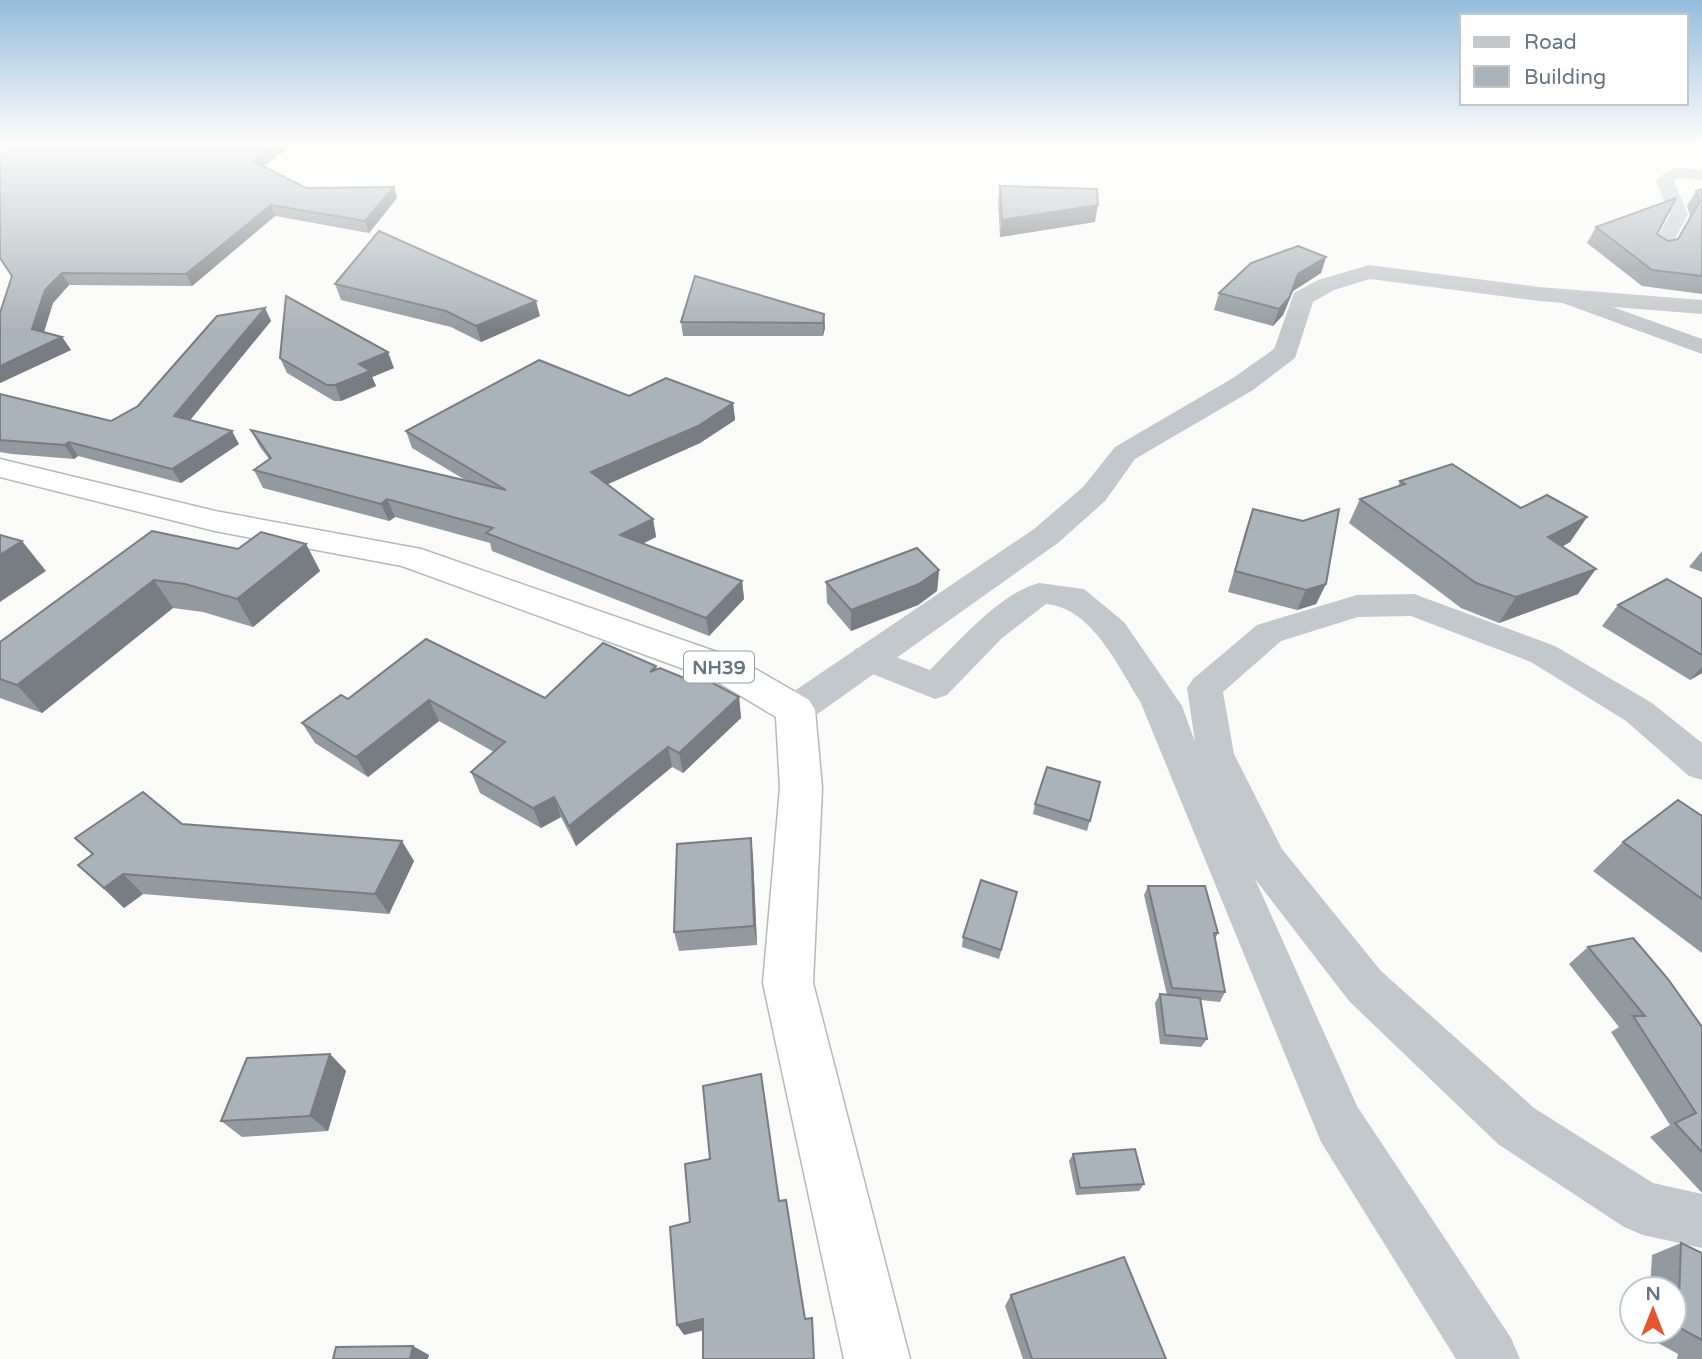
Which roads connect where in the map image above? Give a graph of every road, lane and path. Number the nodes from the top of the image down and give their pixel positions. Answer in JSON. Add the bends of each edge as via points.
{"nodes":[{"id":1,"x":1676,"y":206,"type":"edge"},
{"id":2,"x":1660,"y":249,"type":"edge"},
{"id":3,"x":1568,"y":297,"type":"junction"},
{"id":4,"x":1702,"y":307,"type":"edge"},
{"id":5,"x":1702,"y":328,"type":"edge"},
{"id":6,"x":1702,"y":347,"type":"edge"},
{"id":7,"x":0,"y":468,"type":"edge"},
{"id":8,"x":867,"y":658,"type":"junction"},
{"id":9,"x":1157,"y":698,"type":"junction"},
{"id":10,"x":794,"y":710,"type":"junction"},
{"id":11,"x":1702,"y":765,"type":"edge"},
{"id":12,"x":1267,"y":862,"type":"junction"},
{"id":13,"x":1702,"y":1221,"type":"edge"},
{"id":14,"x":877,"y":1359,"type":"edge"},
{"id":15,"x":1490,"y":1359,"type":"edge"}],
"edges":[{"from":1,"to":2,"type":"street","via":[[1679,215]]},
{"from":3,"to":4,"type":"street"},
{"from":3,"to":5,"type":"street"},
{"from":3,"to":6,"type":"street"},
{"from":3,"to":8,"type":"street","via":[[1369,272],[1326,285],[1302,299],[1286,353],[1243,384],[1125,453],[1094,494],[1046,536]]},
{"from":7,"to":10,"type":"highway","number":"NH39","via":[[215,521],[409,557],[727,670]]},
{"from":8,"to":9,"type":"street","via":[[935,686],[990,630],[1039,593],[1073,596],[1112,630]]},
{"from":8,"to":10,"type":"street"},
{"from":9,"to":12,"type":"street"},
{"from":9,"to":15,"type":"street","via":[[1339,1124]]},
{"from":10,"to":14,"type":"highway","via":[[801,788],[788,983]]},
{"from":11,"to":12,"type":"street","via":[[1639,712],[1543,654],[1414,606],[1357,606],[1269,634],[1205,688],[1215,754]]},
{"from":12,"to":13,"type":"street","via":[[1365,986],[1516,1126],[1643,1208]]}]}
